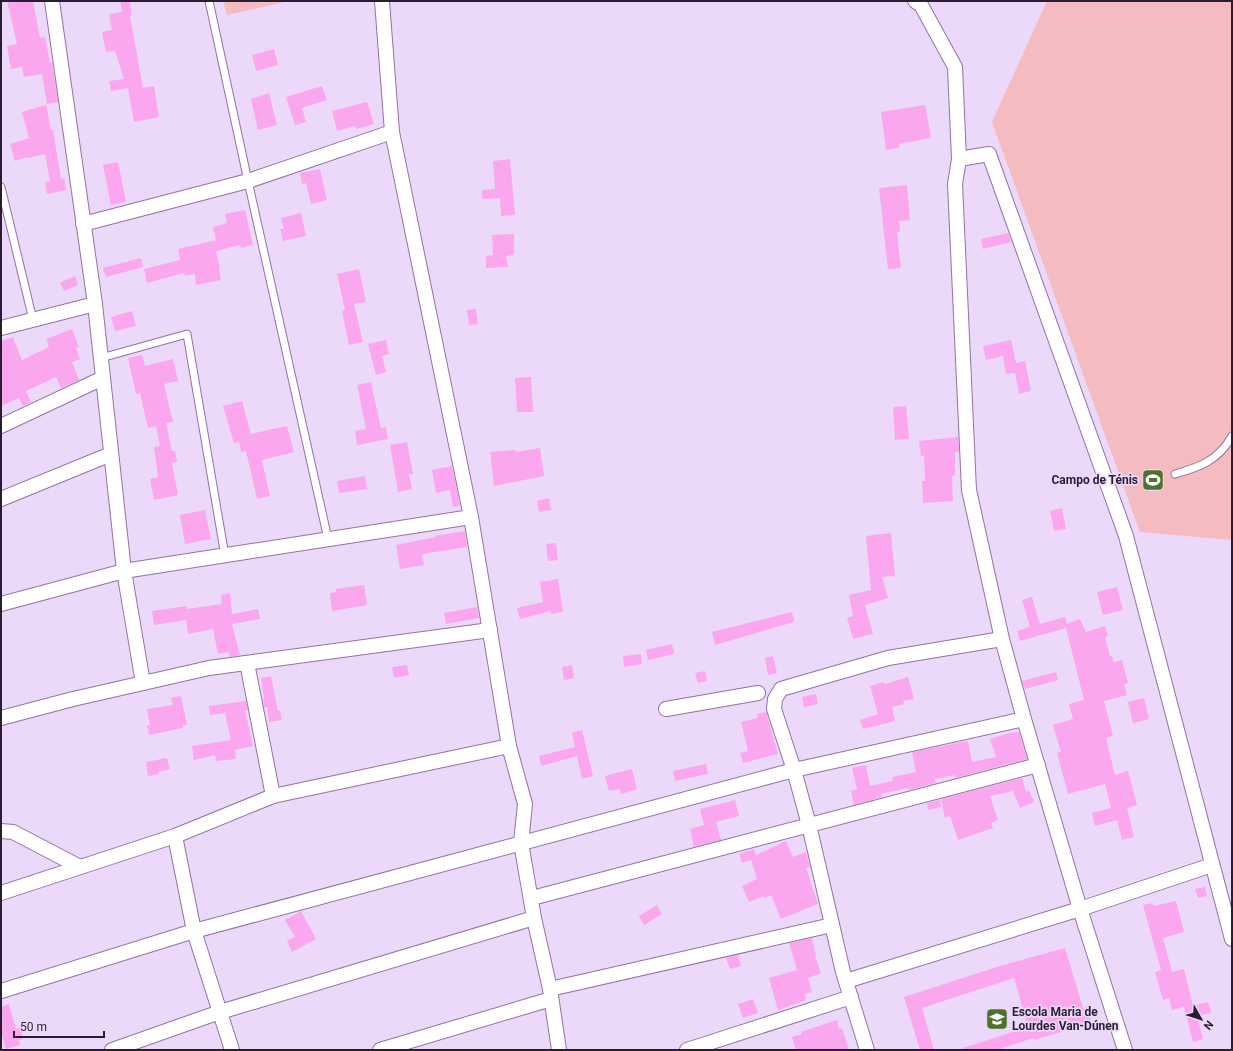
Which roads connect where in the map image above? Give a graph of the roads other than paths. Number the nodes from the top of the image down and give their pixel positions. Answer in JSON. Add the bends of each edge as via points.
{"nodes":[{"id":1,"x":52,"y":1,"type":"edge"},
{"id":2,"x":209,"y":1,"type":"edge"},
{"id":3,"x":382,"y":1,"type":"edge"},
{"id":4,"x":915,"y":1,"type":"edge"},
{"id":5,"x":392,"y":132,"type":"junction"},
{"id":6,"x":959,"y":159,"type":"junction"},
{"id":7,"x":248,"y":181,"type":"junction"},
{"id":8,"x":1,"y":187,"type":"edge"},
{"id":9,"x":83,"y":224,"type":"junction"},
{"id":10,"x":95,"y":304,"type":"junction"},
{"id":11,"x":33,"y":320,"type":"junction"},
{"id":12,"x":1,"y":328,"type":"edge"},
{"id":13,"x":101,"y":358,"type":"junction"},
{"id":14,"x":103,"y":378,"type":"junction"},
{"id":15,"x":1,"y":426,"type":"edge"},
{"id":16,"x":1232,"y":436,"type":"edge"},
{"id":17,"x":111,"y":454,"type":"junction"},
{"id":18,"x":1175,"y":474,"type":"dead end"},
{"id":19,"x":1,"y":499,"type":"edge"},
{"id":20,"x":471,"y":517,"type":"junction"},
{"id":21,"x":328,"y":540,"type":"junction"},
{"id":22,"x":225,"y":556,"type":"junction"},
{"id":23,"x":124,"y":570,"type":"junction"},
{"id":24,"x":1,"y":604,"type":"edge"},
{"id":25,"x":490,"y":630,"type":"junction"},
{"id":26,"x":1002,"y":639,"type":"junction"},
{"id":27,"x":246,"y":663,"type":"junction"},
{"id":28,"x":143,"y":683,"type":"junction"},
{"id":29,"x":758,"y":693,"type":"dead end"},
{"id":30,"x":666,"y":709,"type":"dead end"},
{"id":31,"x":1,"y":718,"type":"edge"},
{"id":32,"x":1024,"y":718,"type":"junction"},
{"id":33,"x":509,"y":746,"type":"junction"},
{"id":34,"x":1038,"y":765,"type":"junction"},
{"id":35,"x":794,"y":770,"type":"junction"},
{"id":36,"x":273,"y":796,"type":"junction"},
{"id":37,"x":809,"y":825,"type":"junction"},
{"id":38,"x":1,"y":831,"type":"edge"},
{"id":39,"x":175,"y":836,"type":"junction"},
{"id":40,"x":521,"y":843,"type":"junction"},
{"id":41,"x":1212,"y":865,"type":"junction"},
{"id":42,"x":80,"y":867,"type":"junction"},
{"id":43,"x":1,"y":892,"type":"edge"},
{"id":44,"x":532,"y":898,"type":"junction"},
{"id":45,"x":1080,"y":909,"type":"junction"},
{"id":46,"x":534,"y":918,"type":"junction"},
{"id":47,"x":832,"y":924,"type":"junction"},
{"id":48,"x":194,"y":931,"type":"junction"},
{"id":49,"x":1232,"y":938,"type":"edge"},
{"id":50,"x":846,"y":981,"type":"junction"},
{"id":51,"x":1,"y":991,"type":"edge"},
{"id":52,"x":551,"y":994,"type":"junction"},
{"id":53,"x":851,"y":997,"type":"junction"},
{"id":54,"x":220,"y":1012,"type":"junction"},
{"id":55,"x":112,"y":1050,"type":"edge"},
{"id":56,"x":232,"y":1050,"type":"edge"},
{"id":57,"x":380,"y":1050,"type":"edge"},
{"id":58,"x":559,"y":1050,"type":"edge"},
{"id":59,"x":686,"y":1050,"type":"edge"},
{"id":60,"x":867,"y":1050,"type":"edge"},
{"id":61,"x":1125,"y":1050,"type":"edge"}],
"edges":[{"from":1,"to":9,"type":"street"},
{"from":2,"to":7,"type":"lane"},
{"from":3,"to":5,"type":"street"},
{"from":4,"to":6,"type":"street","via":[[921,5],[955,67]]},
{"from":5,"to":7,"type":"street"},
{"from":5,"to":20,"type":"street"},
{"from":6,"to":26,"type":"street","via":[[955,184],[969,490]]},
{"from":6,"to":41,"type":"street","via":[[989,154],[1105,476],[1126,536]]},
{"from":7,"to":9,"type":"street"},
{"from":7,"to":21,"type":"lane"},
{"from":8,"to":11,"type":"lane"},
{"from":9,"to":10,"type":"street"},
{"from":10,"to":11,"type":"street"},
{"from":10,"to":13,"type":"street"},
{"from":11,"to":12,"type":"street"},
{"from":13,"to":14,"type":"street"},
{"from":13,"to":22,"type":"lane","via":[[187,334]]},
{"from":14,"to":15,"type":"street"},
{"from":14,"to":17,"type":"street"},
{"from":16,"to":18,"type":"lane","via":[[1213,458],[1199,467]]},
{"from":17,"to":19,"type":"street"},
{"from":17,"to":23,"type":"street"},
{"from":20,"to":21,"type":"street"},
{"from":20,"to":25,"type":"street"},
{"from":21,"to":22,"type":"street"},
{"from":22,"to":23,"type":"street"},
{"from":23,"to":24,"type":"street"},
{"from":23,"to":28,"type":"street"},
{"from":25,"to":27,"type":"street"},
{"from":25,"to":33,"type":"street"},
{"from":26,"to":32,"type":"street"},
{"from":26,"to":35,"type":"street","via":[[888,658],[781,689],[775,699],[774,709]]},
{"from":27,"to":28,"type":"street","via":[[209,668]]},
{"from":27,"to":36,"type":"street"},
{"from":28,"to":31,"type":"street","via":[[73,698]]},
{"from":29,"to":30,"type":"street"},
{"from":32,"to":34,"type":"street"},
{"from":32,"to":35,"type":"street"},
{"from":33,"to":36,"type":"street"},
{"from":33,"to":40,"type":"street","via":[[525,804]]},
{"from":34,"to":37,"type":"street"},
{"from":34,"to":45,"type":"street"},
{"from":35,"to":37,"type":"street"},
{"from":35,"to":40,"type":"street"},
{"from":36,"to":39,"type":"street"},
{"from":37,"to":44,"type":"street"},
{"from":37,"to":47,"type":"street"},
{"from":38,"to":42,"type":"street","via":[[13,832]]},
{"from":39,"to":42,"type":"street"},
{"from":39,"to":48,"type":"street"},
{"from":40,"to":44,"type":"street"},
{"from":40,"to":48,"type":"street"},
{"from":41,"to":45,"type":"street"},
{"from":41,"to":49,"type":"street"},
{"from":42,"to":43,"type":"street"},
{"from":44,"to":46,"type":"street"},
{"from":45,"to":50,"type":"street"},
{"from":45,"to":61,"type":"street"},
{"from":46,"to":52,"type":"street"},
{"from":46,"to":54,"type":"street"},
{"from":47,"to":50,"type":"street"},
{"from":47,"to":52,"type":"street"},
{"from":48,"to":51,"type":"street"},
{"from":48,"to":54,"type":"street"},
{"from":50,"to":53,"type":"street"},
{"from":52,"to":57,"type":"street"},
{"from":52,"to":58,"type":"street"},
{"from":53,"to":59,"type":"street"},
{"from":53,"to":60,"type":"street"},
{"from":54,"to":55,"type":"street"},
{"from":54,"to":56,"type":"street"}]}
